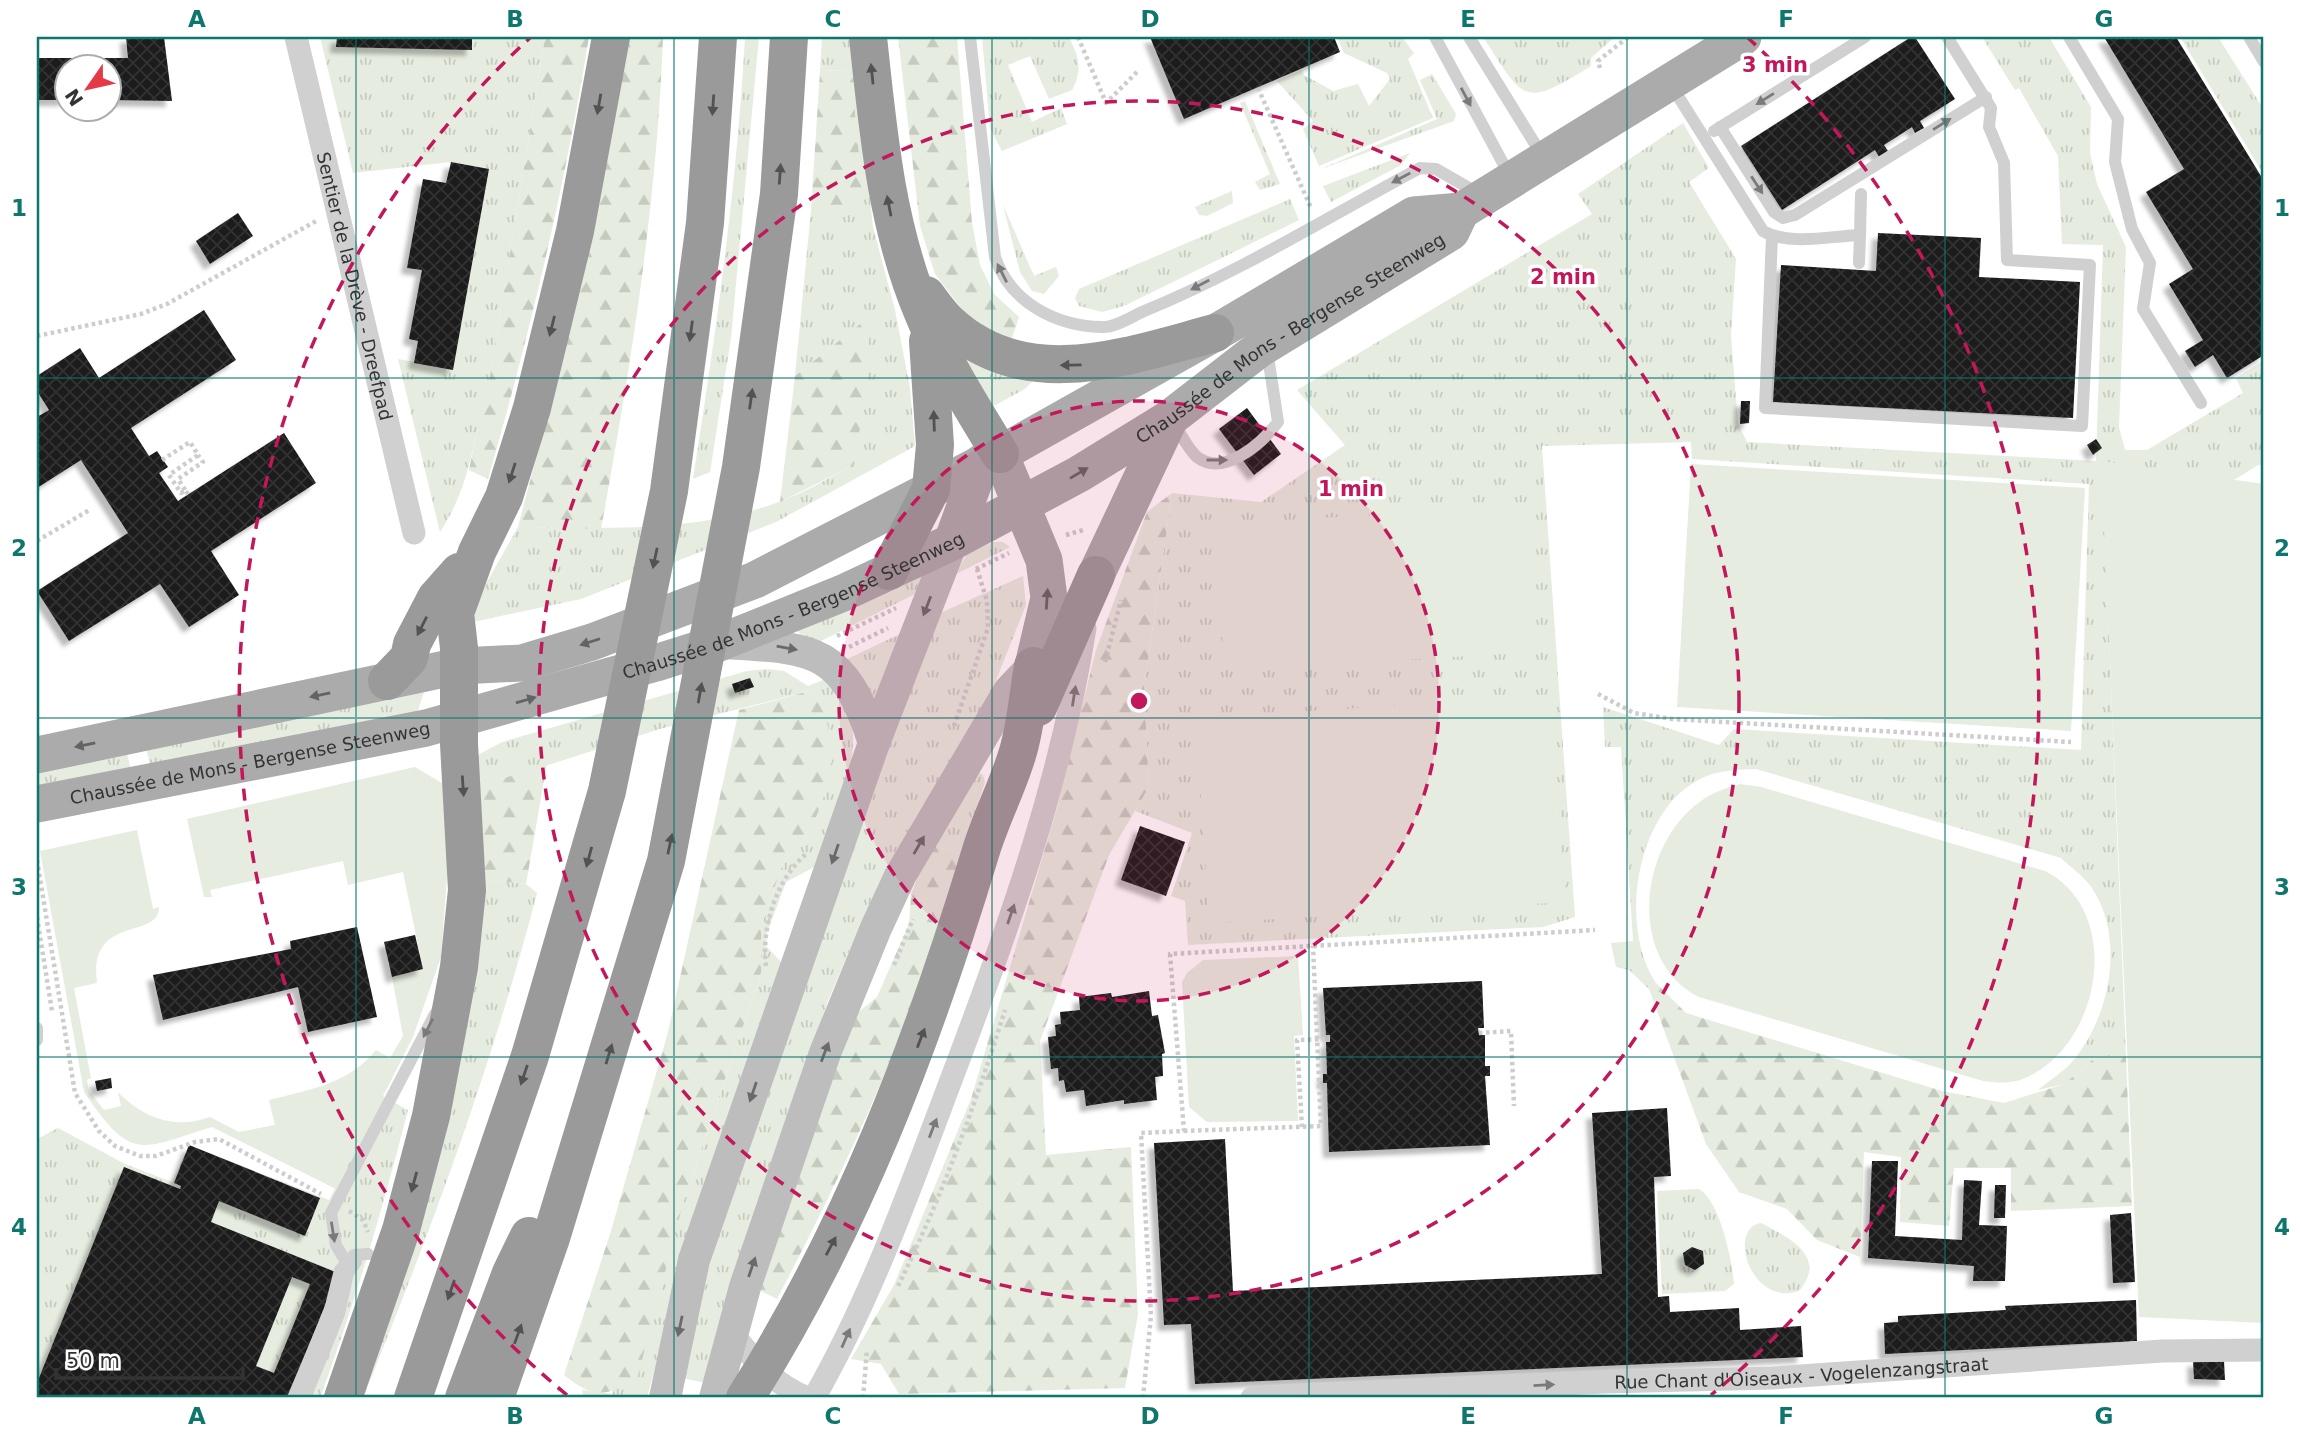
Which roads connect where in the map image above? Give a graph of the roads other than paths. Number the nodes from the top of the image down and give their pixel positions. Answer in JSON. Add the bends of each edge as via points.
{"nodes":[{"id":1,"x":296,"y":37,"type":"edge"},
{"id":2,"x":611,"y":37,"type":"edge"},
{"id":3,"x":718,"y":37,"type":"edge"},
{"id":4,"x":789,"y":37,"type":"edge"},
{"id":5,"x":869,"y":37,"type":"edge"},
{"id":6,"x":970,"y":37,"type":"edge"},
{"id":7,"x":1435,"y":37,"type":"edge"},
{"id":8,"x":1469,"y":37,"type":"edge"},
{"id":9,"x":1743,"y":37,"type":"edge"},
{"id":10,"x":1865,"y":37,"type":"edge"},
{"id":11,"x":1947,"y":37,"type":"edge"},
{"id":12,"x":2070,"y":37,"type":"edge"},
{"id":13,"x":2249,"y":37,"type":"edge"},
{"id":14,"x":2264,"y":62,"type":"edge"},
{"id":15,"x":1669,"y":82,"type":"junction"},
{"id":16,"x":1986,"y":97,"type":"junction"},
{"id":17,"x":1720,"y":127,"type":"junction"},
{"id":18,"x":1704,"y":138,"type":"junction"},
{"id":19,"x":1545,"y":160,"type":"junction"},
{"id":20,"x":1861,"y":194,"type":"dead end"},
{"id":21,"x":1486,"y":196,"type":"junction"},
{"id":22,"x":1860,"y":235,"type":"junction"},
{"id":23,"x":1772,"y":236,"type":"junction"},
{"id":24,"x":1859,"y":263,"type":"dead end"},
{"id":25,"x":907,"y":272,"type":"junction"},
{"id":26,"x":923,"y":315,"type":"junction"},
{"id":27,"x":1214,"y":333,"type":"junction"},
{"id":28,"x":1266,"y":345,"type":"junction"},
{"id":29,"x":2201,"y":403,"type":"dead end"},
{"id":30,"x":1170,"y":418,"type":"junction"},
{"id":31,"x":991,"y":458,"type":"junction"},
{"id":32,"x":931,"y":489,"type":"junction"},
{"id":33,"x":1020,"y":508,"type":"junction"},
{"id":34,"x":414,"y":533,"type":"dead end"},
{"id":35,"x":952,"y":542,"type":"junction"},
{"id":36,"x":477,"y":552,"type":"junction"},
{"id":37,"x":889,"y":571,"type":"junction"},
{"id":38,"x":1096,"y":575,"type":"junction"},
{"id":39,"x":719,"y":643,"type":"junction"},
{"id":40,"x":459,"y":666,"type":"junction"},
{"id":41,"x":1032,"y":666,"type":"junction"},
{"id":42,"x":387,"y":681,"type":"junction"},
{"id":43,"x":460,"y":718,"type":"junction"},
{"id":44,"x":874,"y":743,"type":"junction"},
{"id":45,"x":1017,"y":754,"type":"junction"},
{"id":46,"x":37,"y":755,"type":"edge"},
{"id":47,"x":37,"y":804,"type":"edge"},
{"id":48,"x":459,"y":967,"type":"junction"},
{"id":49,"x":37,"y":1028,"type":"edge"},
{"id":50,"x":37,"y":1040,"type":"edge"},
{"id":51,"x":588,"y":1119,"type":"junction"},
{"id":52,"x":551,"y":1238,"type":"junction"},
{"id":53,"x":346,"y":1262,"type":"junction"},
{"id":54,"x":731,"y":1332,"type":"junction"},
{"id":55,"x":2264,"y":1350,"type":"edge"},
{"id":56,"x":419,"y":1384,"type":"edge"},
{"id":57,"x":1772,"y":1388,"type":"edge"},
{"id":58,"x":540,"y":1393,"type":"edge"},
{"id":59,"x":293,"y":1398,"type":"edge"},
{"id":60,"x":305,"y":1398,"type":"edge"},
{"id":61,"x":343,"y":1398,"type":"edge"},
{"id":62,"x":391,"y":1398,"type":"edge"},
{"id":63,"x":464,"y":1398,"type":"edge"},
{"id":64,"x":495,"y":1398,"type":"edge"},
{"id":65,"x":665,"y":1398,"type":"edge"},
{"id":66,"x":715,"y":1398,"type":"edge"},
{"id":67,"x":745,"y":1398,"type":"edge"},
{"id":68,"x":808,"y":1398,"type":"edge"},
{"id":69,"x":814,"y":1398,"type":"edge"},
{"id":70,"x":1255,"y":1398,"type":"edge"}],
"edges":[{"from":1,"to":34,"type":"street","name":"Sentier de la Drève - Dreefpad"},
{"from":2,"to":36,"type":"highway","one_way":true,"via":[[575,231],[532,408],[504,497]]},
{"from":3,"to":56,"type":"highway","one_way":true,"via":[[705,223],[669,491],[607,791],[530,1056]]},
{"from":51,"to":4,"type":"highway","one_way":true,"via":[[666,861],[688,760],[741,467],[779,194]]},
{"from":25,"to":5,"type":"highway","one_way":true,"via":[[889,208]]},
{"from":21,"to":6,"type":"lane","one_way":true,"via":[[1436,169],[1420,168],[1172,300],[1105,328],[1056,319],[1021,299],[1000,273],[995,257]]},
{"from":7,"to":21,"type":"lane","one_way":true},
{"from":8,"to":19,"type":"lane"},
{"from":9,"to":15,"type":"main road","name":"Chaussée de Mons - Bergense Steenweg"},
{"from":10,"to":17,"type":"lane","one_way":true},
{"from":11,"to":16,"type":"lane"},
{"from":12,"to":29,"type":"lane","via":[[2118,119],[2115,162],[2132,229],[2150,263],[2143,309]]},
{"from":13,"to":14,"type":"lane"},
{"from":15,"to":18,"type":"lane"},
{"from":15,"to":19,"type":"main road","name":"Chaussée de Mons - Bergense Steenweg"},
{"from":17,"to":16,"type":"lane","one_way":true,"via":[[1774,212],[1783,218],[1795,215]]},
{"from":16,"to":23,"type":"lane","via":[[1991,108],[1989,127],[2004,163],[2007,260],[2090,265],[2082,426],[1765,408]]},
{"from":17,"to":18,"type":"lane"},
{"from":18,"to":23,"type":"lane","via":[[1763,230]]},
{"from":19,"to":21,"type":"main road","name":"Chaussée de Mons - Bergense Steenweg"},
{"from":20,"to":22,"type":"lane"},
{"from":21,"to":27,"type":"main road","name":"Chaussée de Mons - Bergense Steenweg","via":[[1414,215]]},
{"from":21,"to":28,"type":"main road","name":"Chaussée de Mons - Bergense Steenweg","via":[[1451,232]]},
{"from":22,"to":23,"type":"lane"},
{"from":22,"to":24,"type":"lane"},
{"from":25,"to":26,"type":"highway"},
{"from":27,"to":25,"type":"highway","one_way":true,"via":[[1109,362],[1070,365],[1026,360],[984,349],[949,324]]},
{"from":26,"to":31,"type":"highway"},
{"from":32,"to":26,"type":"highway","one_way":true,"via":[[935,445],[932,360]]},
{"from":27,"to":31,"type":"main road","name":"Chaussée de Mons - Bergense Steenweg"},
{"from":28,"to":30,"type":"main road","name":"Chaussée de Mons - Bergense Steenweg"},
{"from":30,"to":28,"type":"lane","one_way":true,"via":[[1198,457],[1213,463],[1237,458],[1268,435],[1278,422]]},
{"from":33,"to":30,"type":"main road","name":"Chaussée de Mons - Bergense Steenweg","one_way":true},
{"from":30,"to":38,"type":"main road"},
{"from":31,"to":32,"type":"main road","name":"Chaussée de Mons - Bergense Steenweg"},
{"from":31,"to":33,"type":"main road"},
{"from":31,"to":35,"type":"main road"},
{"from":32,"to":37,"type":"highway"},
{"from":32,"to":40,"type":"main road","name":"Chaussée de Mons - Bergense Steenweg","one_way":true,"via":[[809,554],[677,611],[522,663]]},
{"from":33,"to":35,"type":"main road","name":"Chaussée de Mons - Bergense Steenweg"},
{"from":41,"to":33,"type":"main road","one_way":true,"via":[[1049,598],[1044,560]]},
{"from":35,"to":37,"type":"main road","name":"Chaussée de Mons - Bergense Steenweg"},
{"from":35,"to":44,"type":"street","one_way":true},
{"from":36,"to":40,"type":"highway","via":[[454,613]]},
{"from":36,"to":42,"type":"highway","one_way":true,"via":[[436,598],[412,644],[410,658]]},
{"from":37,"to":39,"type":"main road","name":"Chaussée de Mons - Bergense Steenweg"},
{"from":38,"to":45,"type":"highway"},
{"from":69,"to":38,"type":"street","one_way":true,"via":[[890,1241],[989,979],[1044,817],[1073,706]]},
{"from":43,"to":39,"type":"main road","name":"Chaussée de Mons - Bergense Steenweg","one_way":true},
{"from":39,"to":44,"type":"street","one_way":true,"via":[[813,653],[853,690]]},
{"from":40,"to":42,"type":"main road","name":"Chaussée de Mons - Bergense Steenweg"},
{"from":40,"to":43,"type":"highway"},
{"from":41,"to":45,"type":"highway"},
{"from":54,"to":41,"type":"street","one_way":true,"via":[[824,1053],[876,928],[900,876],[1009,691]]},
{"from":42,"to":46,"type":"main road","name":"Chaussée de Mons - Bergense Steenweg","one_way":true},
{"from":43,"to":47,"type":"main road","name":"Chaussée de Mons - Bergense Steenweg"},
{"from":43,"to":48,"type":"highway","one_way":true,"via":[[467,890]]},
{"from":44,"to":65,"type":"street","one_way":true,"via":[[694,1260]]},
{"from":67,"to":45,"type":"highway","one_way":true,"via":[[845,1219],[896,1102]]},
{"from":48,"to":53,"type":"lane","one_way":true,"via":[[331,1213],[332,1230]]},
{"from":48,"to":61,"type":"highway","one_way":true,"via":[[431,1116],[401,1230]]},
{"from":49,"to":50,"type":"lane"},
{"from":51,"to":52,"type":"highway"},
{"from":51,"to":63,"type":"highway","via":[[511,1273]]},
{"from":52,"to":58,"type":"highway","via":[[565,1274]]},
{"from":64,"to":52,"type":"highway","one_way":true},
{"from":53,"to":59,"type":"lane"},
{"from":53,"to":60,"type":"lane","via":[[354,1255],[368,1254],[348,1273],[339,1314]]},
{"from":54,"to":66,"type":"street"},
{"from":54,"to":68,"type":"street","via":[[778,1383]]},
{"from":55,"to":57,"type":"street","name":"Rue Chant d'Oiseaux - Vogelenzangstraat","via":[[2162,1351]]},
{"from":56,"to":62,"type":"highway"},
{"from":70,"to":57,"type":"street","name":"Rue Chant d'Oiseaux - Vogelenzangstraat","one_way":true,"via":[[1605,1382]]}]}
